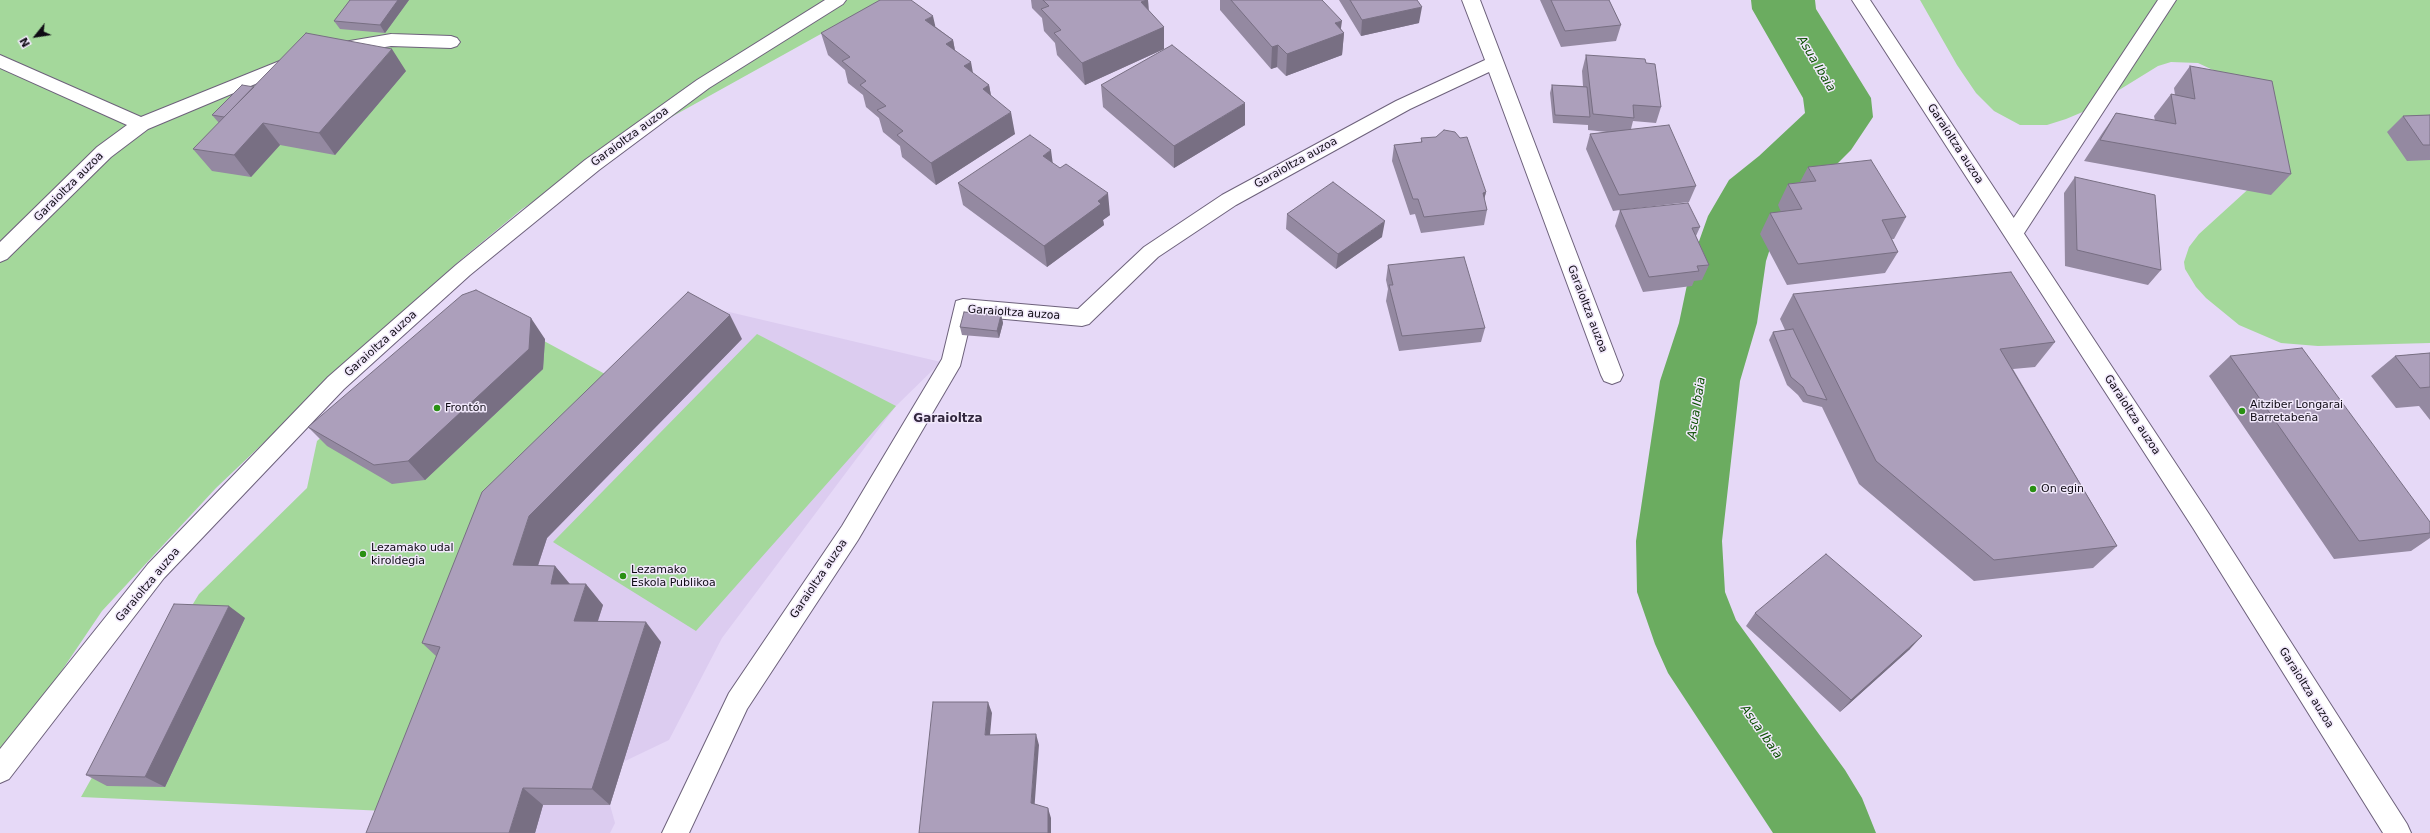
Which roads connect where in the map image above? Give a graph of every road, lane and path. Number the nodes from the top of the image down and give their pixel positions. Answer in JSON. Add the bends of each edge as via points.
{"nodes":[{"id":1,"x":837,"y":0,"type":"edge"},
{"id":2,"x":1471,"y":0,"type":"edge"},
{"id":3,"x":1861,"y":0,"type":"edge"},
{"id":4,"x":2167,"y":0,"type":"edge"},
{"id":5,"x":451,"y":42,"type":"dead end"},
{"id":6,"x":0,"y":61,"type":"edge"},
{"id":7,"x":1494,"y":63,"type":"junction"},
{"id":8,"x":141,"y":124,"type":"junction"},
{"id":9,"x":2014,"y":233,"type":"junction"},
{"id":10,"x":0,"y":254,"type":"edge"},
{"id":11,"x":1612,"y":375,"type":"dead end"},
{"id":12,"x":0,"y":770,"type":"edge"},
{"id":13,"x":675,"y":833,"type":"edge"},
{"id":14,"x":2398,"y":833,"type":"edge"}],
"edges":[{"from":1,"to":12,"type":"street","name":"Garaioltza auzoa","via":[[703,84],[592,165],[463,270],[336,383],[156,571]]},
{"from":2,"to":7,"type":"street","name":"Garaioltza auzoa"},
{"from":3,"to":9,"type":"street","name":"Garaioltza auzoa"},
{"from":4,"to":9,"type":"street"},
{"from":5,"to":8,"type":"street","name":"Garaioltza auzoa","via":[[391,40],[313,54]]},
{"from":6,"to":8,"type":"street"},
{"from":7,"to":11,"type":"street","name":"Garaioltza auzoa"},
{"from":7,"to":13,"type":"street","name":"Garaioltza auzoa","via":[[1403,105],[1229,200],[1152,252],[1082,318],[963,307],[954,349],[850,533],[738,701]]},
{"from":8,"to":10,"type":"street","name":"Garaioltza auzoa","via":[[104,152]]},
{"from":9,"to":14,"type":"street","name":"Garaioltza auzoa","via":[[2201,521]]}]}
